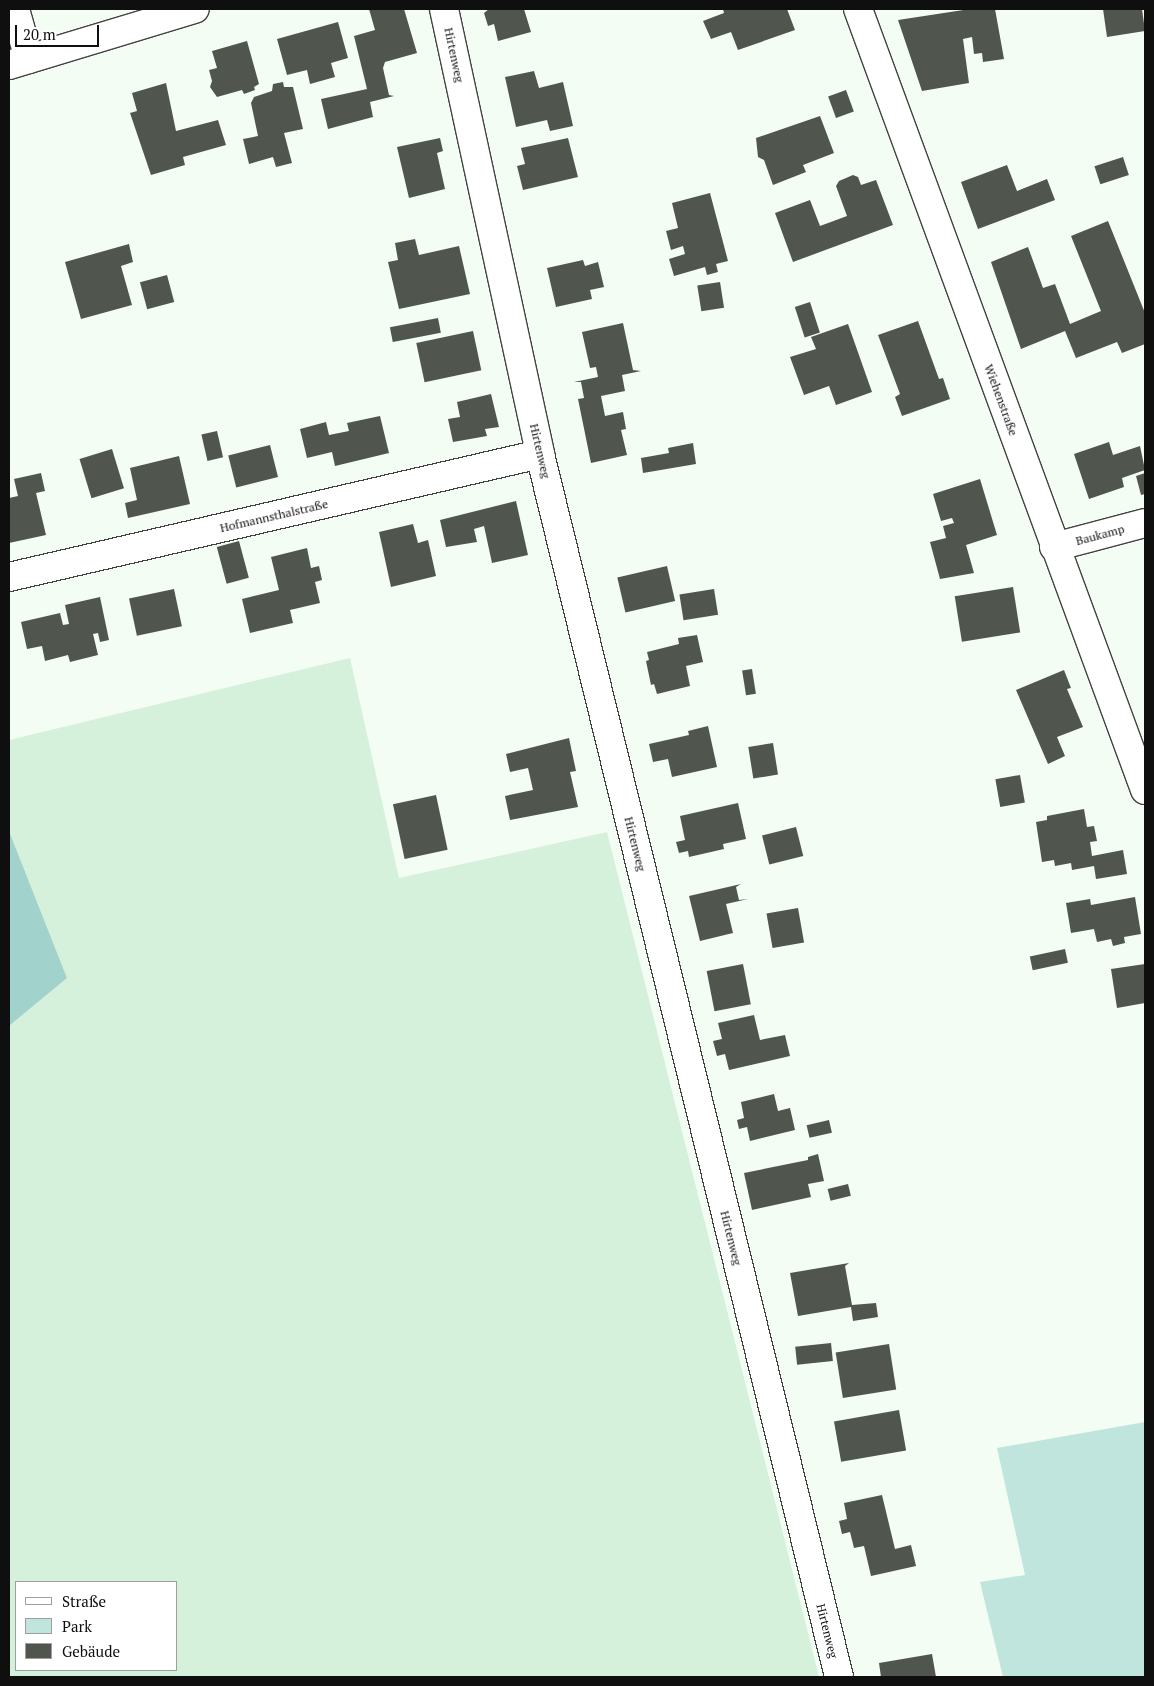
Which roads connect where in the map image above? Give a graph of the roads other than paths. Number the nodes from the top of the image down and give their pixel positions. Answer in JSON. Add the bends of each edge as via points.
{"nodes":[{"id":1,"x":15,"y":9,"type":"edge"},
{"id":2,"x":195,"y":9,"type":"edge"},
{"id":3,"x":444,"y":9,"type":"edge"},
{"id":4,"x":858,"y":9,"type":"edge"},
{"id":5,"x":19,"y":62,"type":"edge"},
{"id":6,"x":540,"y":454,"type":"junction"},
{"id":7,"x":1145,"y":523,"type":"edge"},
{"id":8,"x":1054,"y":547,"type":"junction"},
{"id":9,"x":9,"y":578,"type":"edge"},
{"id":10,"x":1145,"y":790,"type":"edge"},
{"id":11,"x":839,"y":1677,"type":"edge"}],
"edges":[{"from":1,"to":5,"type":"street"},
{"from":2,"to":5,"type":"street"},
{"from":3,"to":6,"type":"street","name":"Hirtenweg"},
{"from":4,"to":8,"type":"street","name":"Wiehenstraße"},
{"from":6,"to":9,"type":"street","name":"Hofmannsthalstraße"},
{"from":6,"to":11,"type":"street","name":"Hirtenweg"},
{"from":7,"to":8,"type":"street","name":"Baukamp"},
{"from":8,"to":10,"type":"street","name":"Wiehenstraße"}]}
